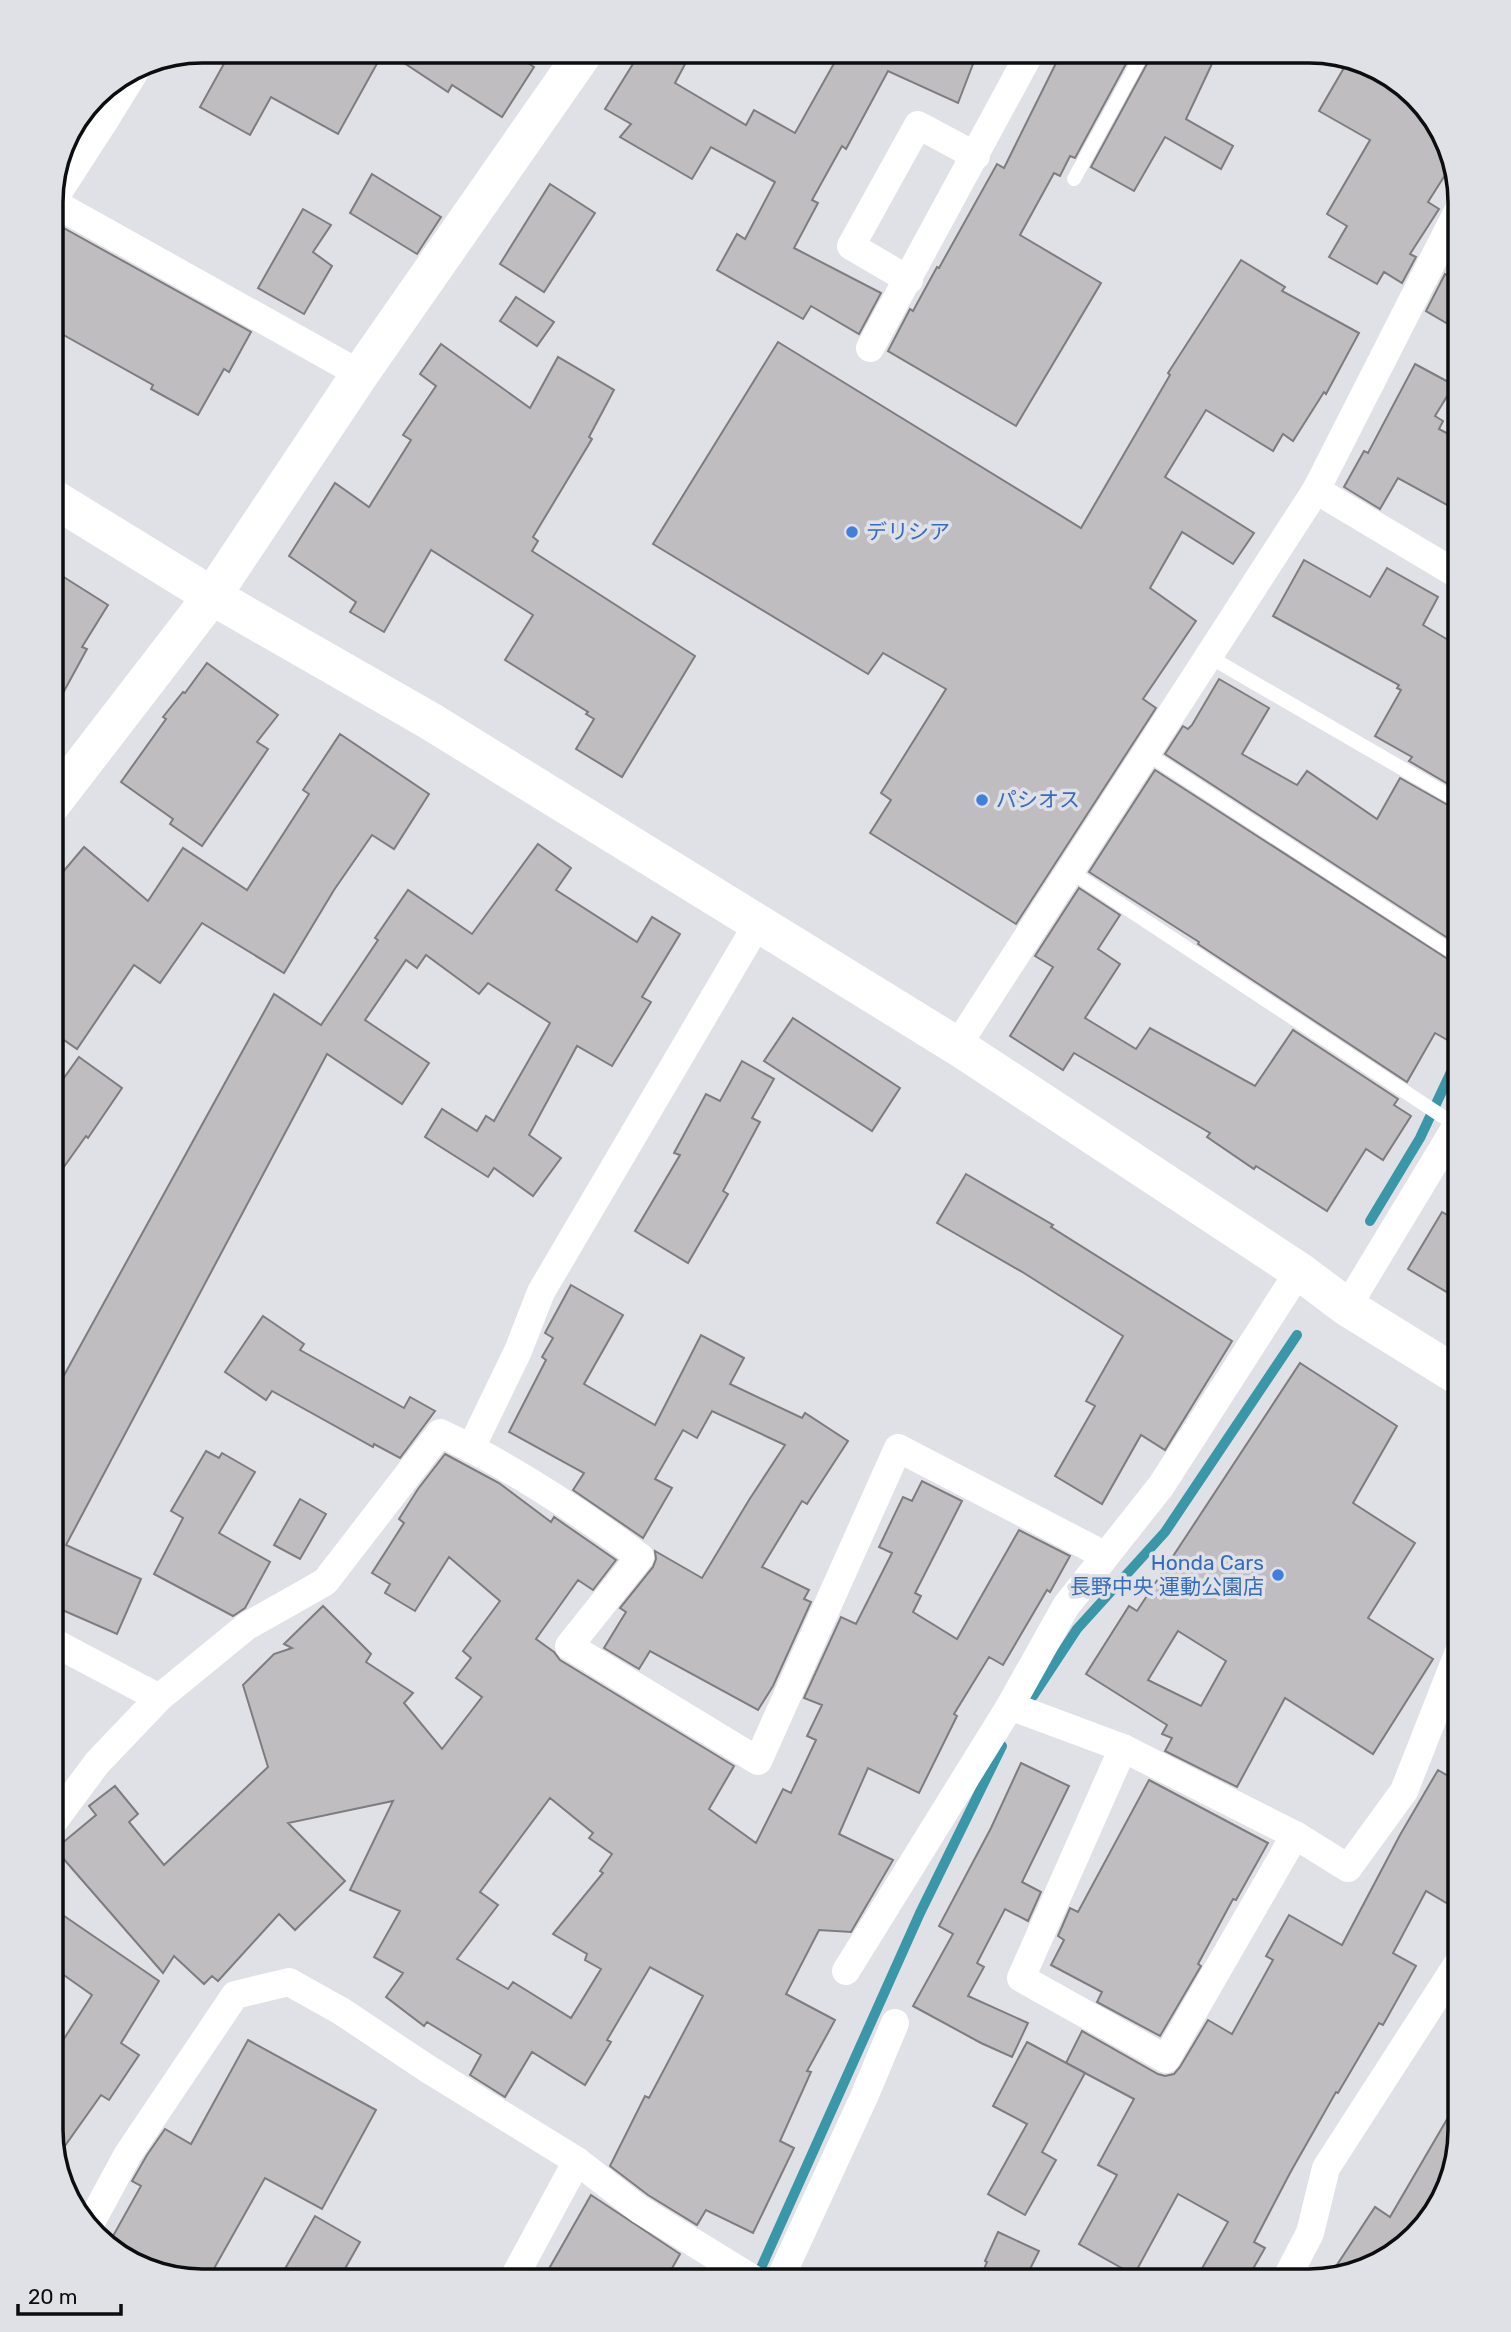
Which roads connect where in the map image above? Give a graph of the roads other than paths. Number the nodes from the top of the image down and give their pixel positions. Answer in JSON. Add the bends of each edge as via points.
{"nodes":[{"id":1,"x":576,"y":63,"type":"edge"},
{"id":2,"x":1025,"y":63,"type":"edge"},
{"id":3,"x":1137,"y":63,"type":"edge"},
{"id":4,"x":113,"y":95,"type":"edge"},
{"id":5,"x":96,"y":114,"type":"edge"},
{"id":6,"x":976,"y":156,"type":"junction"},
{"id":7,"x":67,"y":172,"type":"edge"},
{"id":8,"x":1074,"y":179,"type":"dead end"},
{"id":9,"x":63,"y":207,"type":"edge"},
{"id":10,"x":1448,"y":231,"type":"edge"},
{"id":11,"x":909,"y":280,"type":"junction"},
{"id":12,"x":870,"y":348,"type":"dead end"},
{"id":13,"x":360,"y":374,"type":"junction"},
{"id":14,"x":1316,"y":490,"type":"junction"},
{"id":15,"x":63,"y":504,"type":"edge"},
{"id":16,"x":1448,"y":569,"type":"edge"},
{"id":17,"x":212,"y":596,"type":"junction"},
{"id":18,"x":1208,"y":656,"type":"junction"},
{"id":19,"x":1146,"y":753,"type":"junction"},
{"id":20,"x":63,"y":789,"type":"edge"},
{"id":21,"x":1448,"y":795,"type":"edge"},
{"id":22,"x":1070,"y":871,"type":"junction"},
{"id":23,"x":758,"y":923,"type":"junction"},
{"id":24,"x":1448,"y":949,"type":"edge"},
{"id":25,"x":957,"y":1046,"type":"junction"},
{"id":26,"x":1448,"y":1117,"type":"edge"},
{"id":27,"x":1448,"y":1135,"type":"edge"},
{"id":28,"x":1298,"y":1271,"type":"junction"},
{"id":29,"x":1347,"y":1307,"type":"junction"},
{"id":30,"x":1448,"y":1370,"type":"edge"},
{"id":31,"x":471,"y":1448,"type":"junction"},
{"id":32,"x":1104,"y":1555,"type":"junction"},
{"id":33,"x":63,"y":1647,"type":"edge"},
{"id":34,"x":1448,"y":1679,"type":"edge"},
{"id":35,"x":159,"y":1698,"type":"junction"},
{"id":36,"x":1010,"y":1706,"type":"junction"},
{"id":37,"x":1123,"y":1748,"type":"junction"},
{"id":38,"x":63,"y":1809,"type":"edge"},
{"id":39,"x":1295,"y":1835,"type":"junction"},
{"id":40,"x":846,"y":1971,"type":"dead end"},
{"id":41,"x":1448,"y":1980,"type":"edge"},
{"id":42,"x":895,"y":2023,"type":"dead end"},
{"id":43,"x":577,"y":2161,"type":"junction"},
{"id":44,"x":94,"y":2217,"type":"edge"},
{"id":45,"x":518,"y":2269,"type":"edge"},
{"id":46,"x":736,"y":2269,"type":"edge"},
{"id":47,"x":785,"y":2269,"type":"edge"},
{"id":48,"x":1291,"y":2269,"type":"edge"}],
"edges":[{"from":1,"to":13,"type":"street"},
{"from":2,"to":6,"type":"street"},
{"from":3,"to":8,"type":"lane"},
{"from":4,"to":5,"type":"street"},
{"from":5,"to":7,"type":"street"},
{"from":6,"to":11,"type":"street"},
{"from":6,"to":11,"type":"street","via":[[918,125],[851,246]]},
{"from":9,"to":13,"type":"street"},
{"from":10,"to":14,"type":"street"},
{"from":11,"to":12,"type":"street"},
{"from":13,"to":17,"type":"street"},
{"from":14,"to":16,"type":"street"},
{"from":14,"to":18,"type":"street"},
{"from":15,"to":17,"type":"street"},
{"from":17,"to":20,"type":"street"},
{"from":17,"to":23,"type":"street","via":[[430,721]]},
{"from":18,"to":19,"type":"street"},
{"from":18,"to":21,"type":"lane"},
{"from":19,"to":22,"type":"street"},
{"from":19,"to":24,"type":"lane"},
{"from":22,"to":25,"type":"street"},
{"from":22,"to":26,"type":"lane"},
{"from":23,"to":25,"type":"street"},
{"from":23,"to":31,"type":"street","via":[[541,1292],[518,1352]]},
{"from":25,"to":28,"type":"street"},
{"from":27,"to":29,"type":"street"},
{"from":28,"to":29,"type":"street"},
{"from":28,"to":32,"type":"street","via":[[1161,1486]]},
{"from":29,"to":30,"type":"street"},
{"from":31,"to":32,"type":"street","via":[[640,1557],[569,1646],[758,1761],[898,1448]]},
{"from":31,"to":35,"type":"street","via":[[440,1433],[325,1582],[247,1626]]},
{"from":32,"to":36,"type":"street","via":[[1066,1606]]},
{"from":33,"to":35,"type":"street"},
{"from":34,"to":39,"type":"street","via":[[1404,1791],[1348,1868]]},
{"from":35,"to":38,"type":"street","via":[[97,1763]]},
{"from":36,"to":37,"type":"street"},
{"from":36,"to":40,"type":"street"},
{"from":37,"to":39,"type":"street"},
{"from":37,"to":39,"type":"street","via":[[1021,1978],[1166,2059]]},
{"from":41,"to":48,"type":"street","via":[[1326,2168],[1310,2233]]},
{"from":42,"to":47,"type":"street"},
{"from":43,"to":44,"type":"street","via":[[289,1982],[235,1995],[128,2154]]},
{"from":43,"to":45,"type":"street"},
{"from":43,"to":46,"type":"street","via":[[639,2209]]}]}
